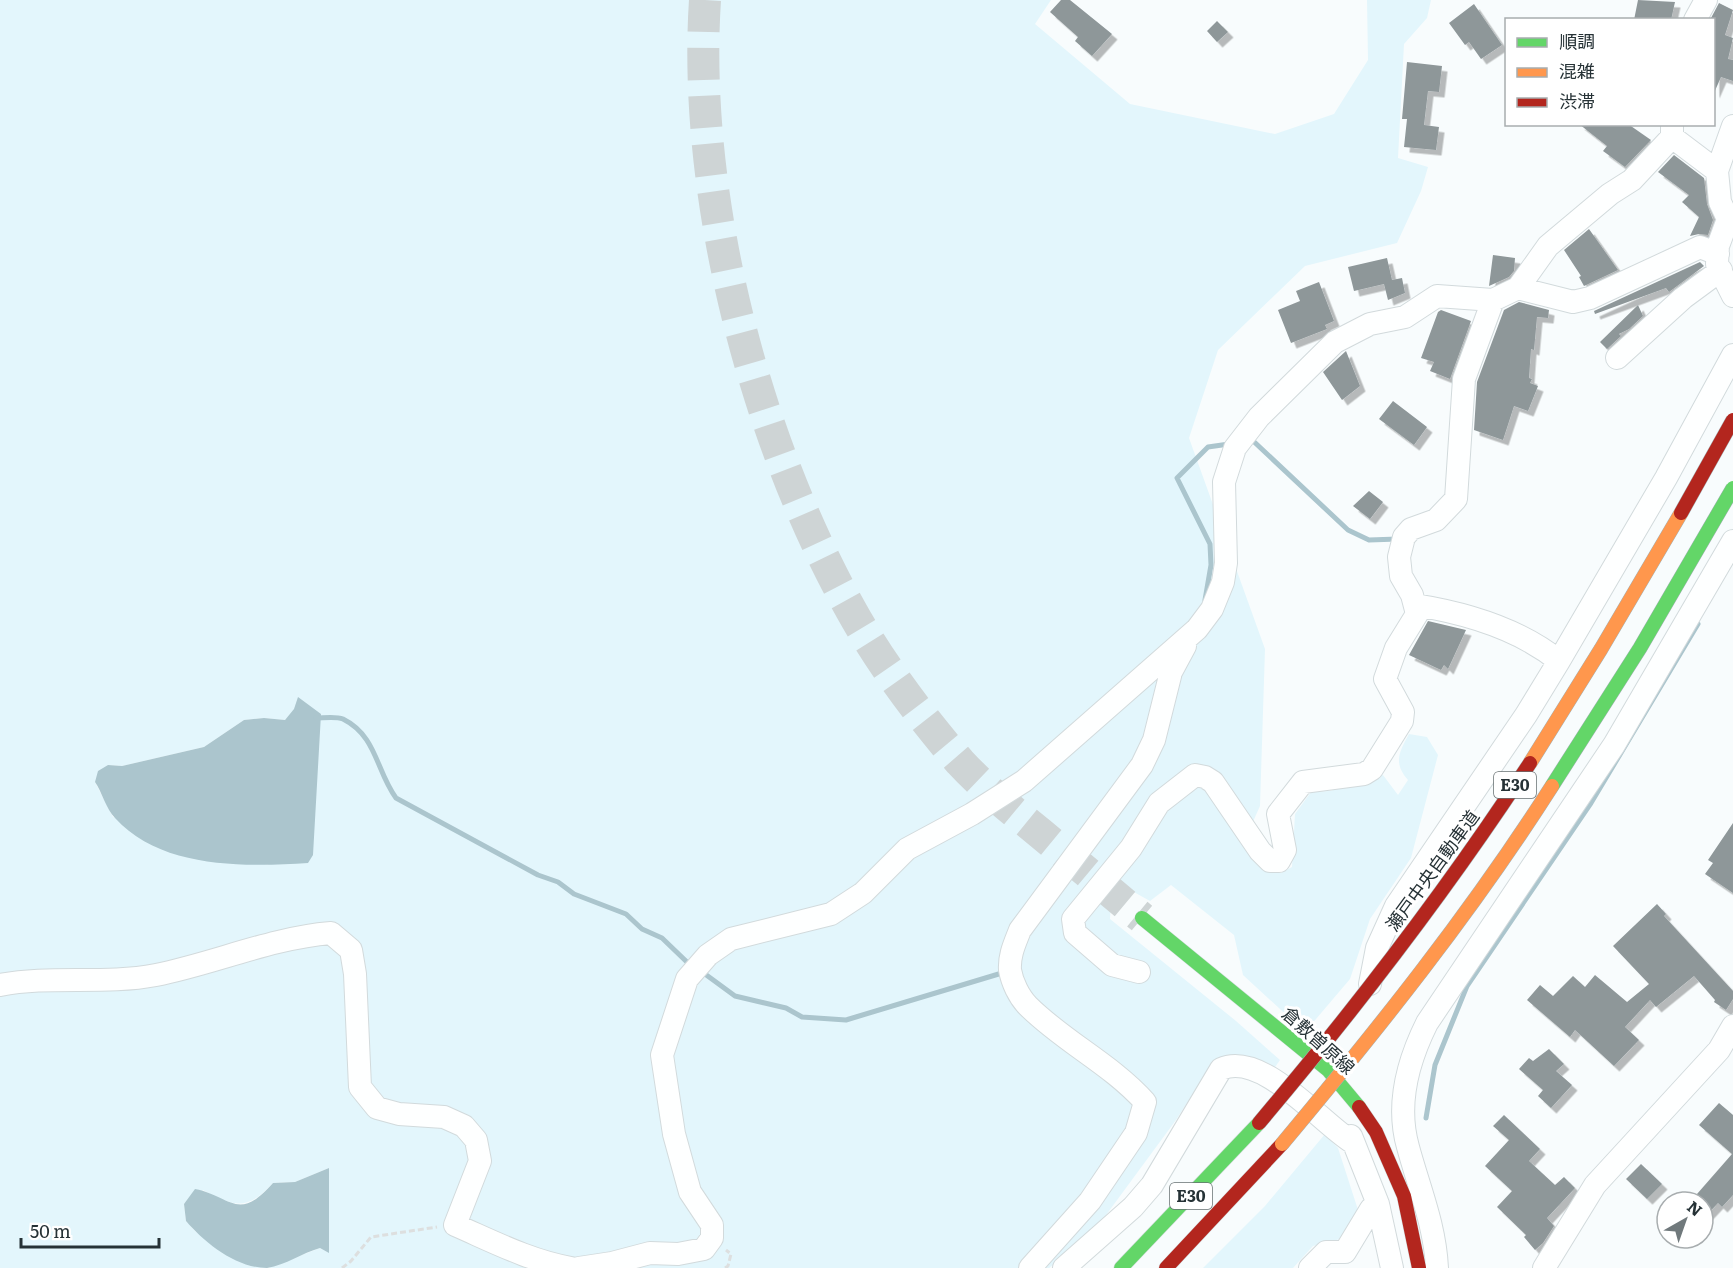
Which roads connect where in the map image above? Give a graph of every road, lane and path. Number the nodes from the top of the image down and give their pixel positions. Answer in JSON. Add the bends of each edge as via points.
{"nodes":[{"id":1,"x":1706,"y":0,"type":"edge"},
{"id":2,"x":1696,"y":18,"type":"edge"},
{"id":3,"x":1733,"y":126,"type":"edge"},
{"id":4,"x":1672,"y":131,"type":"edge"},
{"id":5,"x":1717,"y":171,"type":"junction"},
{"id":6,"x":1719,"y":262,"type":"junction"},
{"id":7,"x":1518,"y":288,"type":"junction"},
{"id":8,"x":1733,"y":296,"type":"edge"},
{"id":9,"x":1493,"y":300,"type":"junction"},
{"id":10,"x":1733,"y":356,"type":"edge"},
{"id":11,"x":1617,"y":358,"type":"dead end"},
{"id":12,"x":1733,"y":420,"type":"edge"},
{"id":13,"x":1666,"y":478,"type":"junction"},
{"id":14,"x":1733,"y":488,"type":"edge"},
{"id":15,"x":1733,"y":519,"type":"edge"},
{"id":16,"x":1733,"y":542,"type":"edge"},
{"id":17,"x":1415,"y":605,"type":"junction"},
{"id":18,"x":1188,"y":636,"type":"junction"},
{"id":19,"x":1559,"y":661,"type":"junction"},
{"id":20,"x":1143,"y":918,"type":"tunnel mouth"},
{"id":21,"x":1139,"y":972,"type":"dead end"},
{"id":22,"x":0,"y":985,"type":"edge"},
{"id":23,"x":1733,"y":1026,"type":"edge"},
{"id":24,"x":1352,"y":1077,"type":"dead end"},
{"id":25,"x":1379,"y":1208,"type":"junction"},
{"id":26,"x":455,"y":1225,"type":"junction"},
{"id":27,"x":342,"y":1268,"type":"edge"},
{"id":28,"x":571,"y":1268,"type":"edge"},
{"id":29,"x":579,"y":1268,"type":"edge"},
{"id":30,"x":1030,"y":1268,"type":"edge"},
{"id":31,"x":1064,"y":1268,"type":"edge"},
{"id":32,"x":1121,"y":1268,"type":"edge"},
{"id":33,"x":1166,"y":1268,"type":"edge"},
{"id":34,"x":1310,"y":1268,"type":"edge"},
{"id":35,"x":1392,"y":1268,"type":"edge"},
{"id":36,"x":1419,"y":1268,"type":"edge"},
{"id":37,"x":1437,"y":1268,"type":"edge"},
{"id":38,"x":1544,"y":1268,"type":"edge"}],
"edges":[{"from":1,"to":2,"type":"street"},
{"from":3,"to":5,"type":"street"},
{"from":4,"to":5,"type":"street"},
{"from":4,"to":7,"type":"street","via":[[1632,180],[1548,246]]},
{"from":5,"to":6,"type":"street","via":[[1720,202],[1728,219]]},
{"from":6,"to":7,"type":"street","via":[[1700,247],[1590,298],[1573,302]]},
{"from":6,"to":8,"type":"street"},
{"from":6,"to":11,"type":"street"},
{"from":7,"to":9,"type":"street"},
{"from":9,"to":17,"type":"street","via":[[1464,379],[1456,499],[1436,520],[1411,529],[1401,547],[1401,576]]},
{"from":9,"to":18,"type":"street","via":[[1437,296],[1405,317],[1361,329],[1335,342],[1259,417],[1235,448],[1224,482],[1223,582],[1212,609]]},
{"from":10,"to":13,"type":"street"},
{"from":12,"to":32,"type":"main road","name":"瀬戸中央自動車道","number":"E30","bridge":true,"via":[[1613,632],[1509,795],[1432,905],[1352,1012],[1259,1123]]},
{"from":13,"to":15,"type":"street"},
{"from":13,"to":19,"type":"street"},
{"from":14,"to":33,"type":"main road","number":"E30","bridge":true,"via":[[1640,648],[1534,814],[1444,942],[1282,1144]]},
{"from":16,"to":37,"type":"street","via":[[1614,745],[1418,1042],[1402,1108],[1407,1146],[1433,1228]]},
{"from":17,"to":19,"type":"street","via":[[1453,611],[1489,623],[1520,636]]},
{"from":17,"to":21,"type":"street","via":[[1418,614],[1396,648],[1385,679],[1403,712],[1402,720],[1372,769],[1364,774],[1304,782],[1278,814],[1285,850],[1279,861],[1270,861],[1260,851],[1205,777],[1195,775],[1159,803],[1131,848],[1073,919],[1075,933],[1112,965]]},
{"from":18,"to":29,"type":"street","via":[[1024,781],[907,849],[863,893],[831,914],[731,939],[708,955],[687,979],[662,1055],[674,1134],[690,1192],[712,1225],[712,1238],[704,1249],[678,1254],[650,1253]]},
{"from":18,"to":30,"type":"street","via":[[1171,672],[1154,740],[1142,765],[1020,930],[1011,951],[1010,969],[1028,1005],[1129,1084],[1145,1102],[1136,1133],[1090,1202]]},
{"from":19,"to":24,"type":"street","via":[[1395,906],[1377,948]]},
{"from":20,"to":36,"type":"main road","name":"倉敷曽原線","via":[[1328,1070],[1355,1101],[1376,1132],[1404,1196]]},
{"from":22,"to":26,"type":"street","via":[[96,982],[155,975],[302,936],[331,933],[351,950],[360,1087],[377,1108],[399,1114],[444,1117],[464,1126],[476,1140],[480,1161]]},
{"from":23,"to":38,"type":"street","via":[[1719,1050],[1595,1185]]},
{"from":25,"to":31,"type":"street","via":[[1352,1139],[1265,1072],[1236,1065],[1221,1069],[1152,1185]]},
{"from":25,"to":34,"type":"street","via":[[1371,1209],[1345,1252],[1326,1252]]},
{"from":25,"to":35,"type":"street"},
{"from":26,"to":27,"type":"path","via":[[371,1237]]},
{"from":26,"to":28,"type":"street","via":[[554,1265]]}]}
